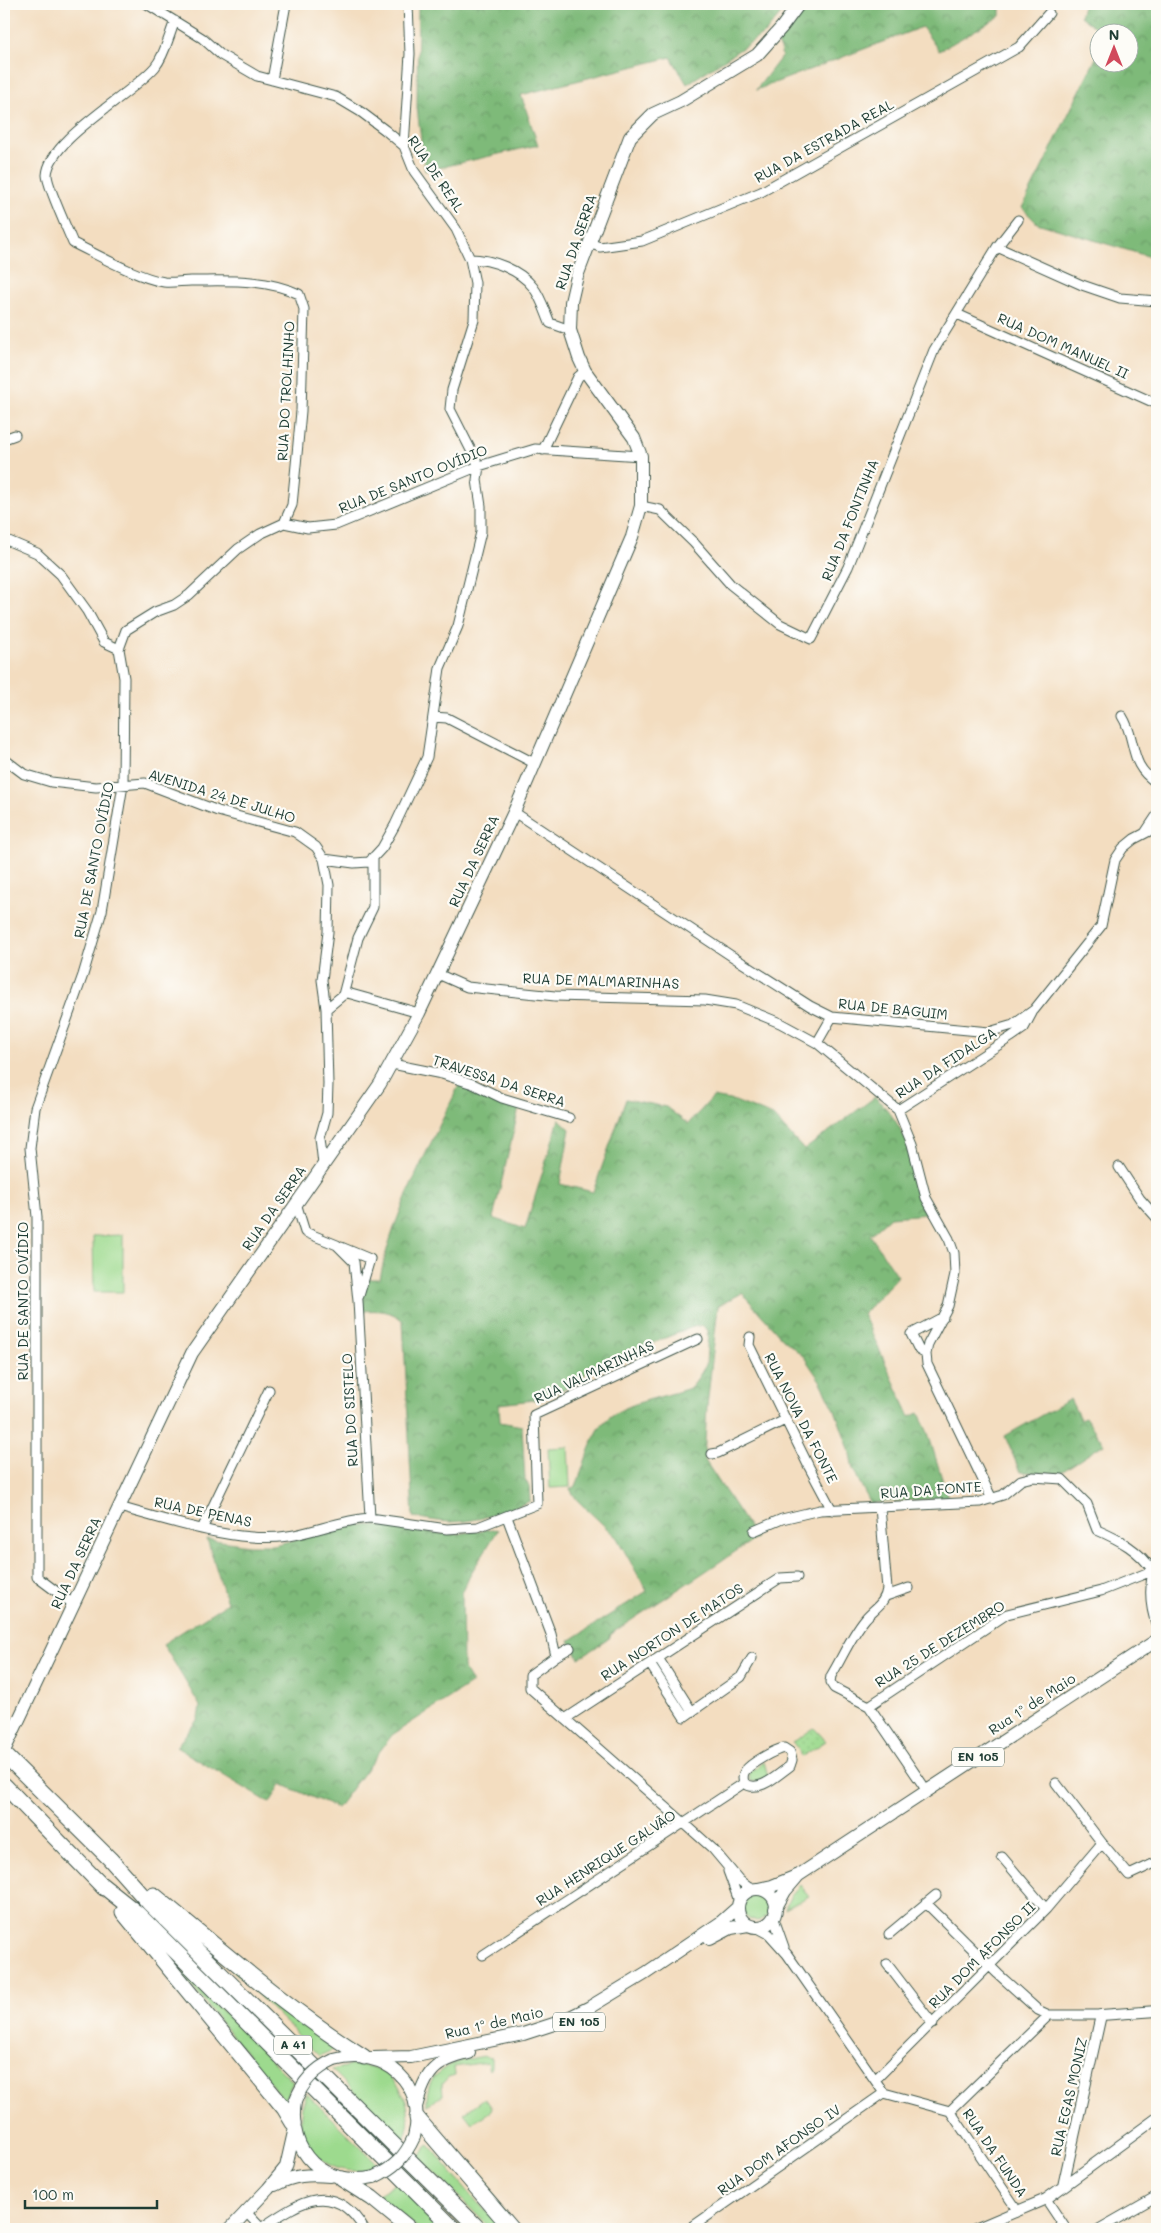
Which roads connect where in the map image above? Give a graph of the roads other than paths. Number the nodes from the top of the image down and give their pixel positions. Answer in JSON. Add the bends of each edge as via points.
{"nodes":[{"id":1,"x":147,"y":4,"type":"edge"},
{"id":2,"x":286,"y":4,"type":"edge"},
{"id":3,"x":408,"y":4,"type":"edge"},
{"id":4,"x":799,"y":4,"type":"edge"},
{"id":5,"x":1050,"y":13,"type":"dead end"},
{"id":6,"x":175,"y":21,"type":"junction"},
{"id":7,"x":272,"y":80,"type":"junction"},
{"id":8,"x":404,"y":146,"type":"junction"},
{"id":9,"x":1018,"y":220,"type":"dead end"},
{"id":10,"x":588,"y":243,"type":"junction"},
{"id":11,"x":997,"y":247,"type":"junction"},
{"id":12,"x":470,"y":259,"type":"junction"},
{"id":13,"x":1157,"y":301,"type":"edge"},
{"id":14,"x":957,"y":314,"type":"junction"},
{"id":15,"x":570,"y":330,"type":"junction"},
{"id":16,"x":585,"y":371,"type":"junction"},
{"id":17,"x":1157,"y":404,"type":"edge"},
{"id":18,"x":15,"y":436,"type":"dead end"},
{"id":19,"x":4,"y":440,"type":"edge"},
{"id":20,"x":543,"y":450,"type":"junction"},
{"id":21,"x":641,"y":456,"type":"junction"},
{"id":22,"x":479,"y":466,"type":"junction"},
{"id":23,"x":641,"y":506,"type":"junction"},
{"id":24,"x":284,"y":523,"type":"junction"},
{"id":25,"x":4,"y":538,"type":"edge"},
{"id":26,"x":119,"y":649,"type":"junction"},
{"id":27,"x":1122,"y":716,"type":"dead end"},
{"id":28,"x":433,"y":717,"type":"junction"},
{"id":29,"x":4,"y":759,"type":"edge"},
{"id":30,"x":534,"y":763,"type":"junction"},
{"id":31,"x":1157,"y":783,"type":"edge"},
{"id":32,"x":123,"y":785,"type":"junction"},
{"id":33,"x":514,"y":812,"type":"junction"},
{"id":34,"x":1157,"y":814,"type":"edge"},
{"id":35,"x":1157,"y":827,"type":"edge"},
{"id":36,"x":1145,"y":834,"type":"junction"},
{"id":37,"x":373,"y":857,"type":"junction"},
{"id":38,"x":324,"y":859,"type":"junction"},
{"id":39,"x":438,"y":974,"type":"junction"},
{"id":40,"x":344,"y":992,"type":"junction"},
{"id":41,"x":326,"y":1009,"type":"junction"},
{"id":42,"x":1034,"y":1010,"type":"junction"},
{"id":43,"x":419,"y":1013,"type":"junction"},
{"id":44,"x":832,"y":1017,"type":"junction"},
{"id":45,"x":817,"y":1043,"type":"junction"},
{"id":46,"x":392,"y":1064,"type":"junction"},
{"id":47,"x":898,"y":1110,"type":"junction"},
{"id":48,"x":569,"y":1118,"type":"dead end"},
{"id":49,"x":323,"y":1164,"type":"junction"},
{"id":50,"x":1119,"y":1167,"type":"dead end"},
{"id":51,"x":296,"y":1202,"type":"junction"},
{"id":52,"x":1157,"y":1218,"type":"edge"},
{"id":53,"x":337,"y":1245,"type":"junction"},
{"id":54,"x":358,"y":1301,"type":"junction"},
{"id":55,"x":945,"y":1316,"type":"junction"},
{"id":56,"x":750,"y":1337,"type":"dead end"},
{"id":57,"x":698,"y":1338,"type":"dead end"},
{"id":58,"x":926,"y":1354,"type":"junction"},
{"id":59,"x":269,"y":1390,"type":"dead end"},
{"id":60,"x":786,"y":1420,"type":"junction"},
{"id":61,"x":712,"y":1454,"type":"dead end"},
{"id":62,"x":992,"y":1499,"type":"junction"},
{"id":63,"x":119,"y":1507,"type":"junction"},
{"id":64,"x":880,"y":1508,"type":"junction"},
{"id":65,"x":832,"y":1510,"type":"junction"},
{"id":66,"x":507,"y":1517,"type":"junction"},
{"id":67,"x":370,"y":1518,"type":"junction"},
{"id":68,"x":202,"y":1529,"type":"junction"},
{"id":69,"x":754,"y":1531,"type":"dead end"},
{"id":70,"x":1155,"y":1570,"type":"edge"},
{"id":71,"x":797,"y":1577,"type":"dead end"},
{"id":72,"x":909,"y":1588,"type":"dead end"},
{"id":73,"x":886,"y":1596,"type":"junction"},
{"id":74,"x":73,"y":1604,"type":"junction"},
{"id":75,"x":1157,"y":1626,"type":"edge"},
{"id":76,"x":1157,"y":1640,"type":"edge"},
{"id":77,"x":570,"y":1648,"type":"dead end"},
{"id":78,"x":556,"y":1656,"type":"junction"},
{"id":79,"x":658,"y":1658,"type":"junction"},
{"id":80,"x":752,"y":1658,"type":"dead end"},
{"id":81,"x":650,"y":1664,"type":"junction"},
{"id":82,"x":869,"y":1706,"type":"junction"},
{"id":83,"x":692,"y":1712,"type":"junction"},
{"id":84,"x":565,"y":1719,"type":"junction"},
{"id":85,"x":4,"y":1752,"type":"edge"},
{"id":86,"x":744,"y":1783,"type":"junction"},
{"id":87,"x":1056,"y":1783,"type":"dead end"},
{"id":88,"x":4,"y":1786,"type":"edge"},
{"id":89,"x":926,"y":1791,"type":"junction"},
{"id":90,"x":684,"y":1823,"type":"junction"},
{"id":91,"x":1102,"y":1843,"type":"junction"},
{"id":92,"x":1002,"y":1857,"type":"dead end"},
{"id":93,"x":110,"y":1859,"type":"junction"},
{"id":94,"x":1157,"y":1862,"type":"edge"},
{"id":95,"x":725,"y":1864,"type":"junction"},
{"id":96,"x":799,"y":1875,"type":"junction"},
{"id":97,"x":98,"y":1882,"type":"junction"},
{"id":98,"x":755,"y":1889,"type":"junction"},
{"id":99,"x":936,"y":1895,"type":"dead end"},
{"id":100,"x":738,"y":1904,"type":"junction"},
{"id":101,"x":927,"y":1904,"type":"junction"},
{"id":102,"x":1046,"y":1909,"type":"junction"},
{"id":103,"x":774,"y":1912,"type":"junction"},
{"id":104,"x":752,"y":1926,"type":"junction"},
{"id":105,"x":890,"y":1934,"type":"dead end"},
{"id":106,"x":787,"y":1954,"type":"junction"},
{"id":107,"x":483,"y":1955,"type":"dead end"},
{"id":108,"x":887,"y":1964,"type":"dead end"},
{"id":109,"x":990,"y":1967,"type":"junction"},
{"id":110,"x":1157,"y":2011,"type":"edge"},
{"id":111,"x":1101,"y":2015,"type":"junction"},
{"id":112,"x":1049,"y":2016,"type":"junction"},
{"id":113,"x":933,"y":2024,"type":"junction"},
{"id":114,"x":368,"y":2057,"type":"junction"},
{"id":115,"x":875,"y":2080,"type":"junction"},
{"id":116,"x":884,"y":2092,"type":"junction"},
{"id":117,"x":416,"y":2112,"type":"junction"},
{"id":118,"x":950,"y":2112,"type":"junction"},
{"id":119,"x":1157,"y":2118,"type":"edge"},
{"id":120,"x":293,"y":2126,"type":"junction"},
{"id":121,"x":337,"y":2177,"type":"junction"},
{"id":122,"x":1063,"y":2186,"type":"junction"},
{"id":123,"x":268,"y":2189,"type":"junction"},
{"id":124,"x":1157,"y":2196,"type":"edge"},
{"id":125,"x":1046,"y":2199,"type":"junction"},
{"id":126,"x":245,"y":2211,"type":"junction"},
{"id":127,"x":1018,"y":2211,"type":"junction"},
{"id":128,"x":230,"y":2229,"type":"edge"},
{"id":129,"x":260,"y":2229,"type":"edge"},
{"id":130,"x":364,"y":2229,"type":"edge"},
{"id":131,"x":410,"y":2229,"type":"edge"},
{"id":132,"x":454,"y":2229,"type":"edge"},
{"id":133,"x":479,"y":2229,"type":"edge"},
{"id":134,"x":512,"y":2229,"type":"edge"},
{"id":135,"x":689,"y":2229,"type":"edge"},
{"id":136,"x":975,"y":2229,"type":"edge"},
{"id":137,"x":1066,"y":2229,"type":"edge"},
{"id":138,"x":1099,"y":2229,"type":"edge"}],
"edges":[{"from":1,"to":6,"type":"street","name":"RUA DE REAL"},
{"from":2,"to":7,"type":"street"},
{"from":3,"to":8,"type":"street","via":[[410,54]]},
{"from":4,"to":10,"type":"main road","name":"RUA DA SERRA","via":[[757,54],[680,101],[652,114],[630,137]]},
{"from":5,"to":10,"type":"street","name":"RUA DA ESTRADA REAL","via":[[1019,47],[761,192],[642,241],[600,247]]},
{"from":6,"to":7,"type":"street","name":"RUA DE REAL","via":[[221,54],[258,76]]},
{"from":6,"to":24,"type":"street","name":"RUA DO TROLHINHO","via":[[157,65],[135,87],[69,137],[52,158],[47,176],[73,243],[105,258],[164,282],[250,280],[281,286],[299,294],[304,309],[301,411],[292,506]]},
{"from":7,"to":8,"type":"street","name":"RUA DE REAL","via":[[336,97],[362,112]]},
{"from":8,"to":12,"type":"street","name":"RUA DE REAL","via":[[414,171],[456,229]]},
{"from":9,"to":11,"type":"street","name":"RUA DA FONTINHA"},
{"from":10,"to":15,"type":"main road","name":"RUA DA SERRA","via":[[571,302]]},
{"from":11,"to":13,"type":"street","via":[[1082,285],[1120,298]]},
{"from":11,"to":14,"type":"street","name":"RUA DA FONTINHA"},
{"from":12,"to":15,"type":"street","via":[[510,269],[533,287],[550,322]]},
{"from":12,"to":22,"type":"street","name":"RUA DE REAL","via":[[475,283],[474,320],[452,390],[450,409]]},
{"from":14,"to":17,"type":"street","name":"RUA DOM MANUEL II"},
{"from":14,"to":23,"type":"street","name":"RUA DA FONTINHA","via":[[934,350],[848,567],[811,639],[780,624],[731,586],[660,510]]},
{"from":15,"to":16,"type":"main road","name":"RUA DA SERRA"},
{"from":16,"to":20,"type":"street","via":[[578,377]]},
{"from":16,"to":21,"type":"main road","name":"RUA DA SERRA","via":[[634,438]]},
{"from":18,"to":19,"type":"street"},
{"from":20,"to":21,"type":"street","name":"RUA DE SANTO OVÍDIO"},
{"from":20,"to":22,"type":"street","name":"RUA DE SANTO OVÍDIO","via":[[535,449]]},
{"from":21,"to":23,"type":"main road","name":"RUA DA SERRA"},
{"from":22,"to":24,"type":"street","name":"RUA DE SANTO OVÍDIO","via":[[336,525],[308,528]]},
{"from":22,"to":28,"type":"street","via":[[481,532],[458,626],[440,668]]},
{"from":23,"to":30,"type":"main road","name":"RUA DA SERRA","via":[[632,537]]},
{"from":24,"to":26,"type":"street","via":[[238,549],[189,595],[126,630]]},
{"from":25,"to":26,"type":"street","via":[[37,553],[60,575],[87,611],[104,642]]},
{"from":26,"to":32,"type":"street","name":"RUA DE SANTO OVÍDIO","via":[[124,678]]},
{"from":27,"to":31,"type":"street","via":[[1128,725],[1136,761],[1143,773]]},
{"from":28,"to":30,"type":"street","via":[[447,718]]},
{"from":28,"to":37,"type":"street","via":[[427,757],[395,825]]},
{"from":29,"to":32,"type":"street","name":"AVENIDA 24 DE JULHO","via":[[24,774],[51,782],[96,787]]},
{"from":30,"to":33,"type":"main road","name":"RUA DA SERRA"},
{"from":32,"to":38,"type":"street","name":"AVENIDA 24 DE JULHO","via":[[145,783],[218,811],[295,832],[316,847]]},
{"from":32,"to":74,"type":"street","name":"RUA DE SANTO OVÍDIO","via":[[102,911],[83,975],[35,1108],[30,1148],[37,1217],[37,1577]]},
{"from":33,"to":39,"type":"main road","name":"RUA DA SERRA"},
{"from":33,"to":44,"type":"street","name":"RUA DE BAGUIM","via":[[730,955]]},
{"from":34,"to":36,"type":"street"},
{"from":35,"to":36,"type":"street","name":"RUA DE BAGUIM"},
{"from":36,"to":42,"type":"street","name":"RUA DE BAGUIM","via":[[1123,848],[1115,860],[1101,926]]},
{"from":37,"to":38,"type":"street","via":[[369,862],[354,863]]},
{"from":37,"to":40,"type":"street","via":[[373,907],[358,938]]},
{"from":38,"to":41,"type":"street","name":"AVENIDA 24 DE JULHO","via":[[330,885],[322,980]]},
{"from":39,"to":43,"type":"main road","name":"RUA DA SERRA"},
{"from":39,"to":45,"type":"street","name":"RUA DE MALMARINHAS","via":[[467,986],[555,996],[705,1000],[736,1005],[759,1013]]},
{"from":40,"to":41,"type":"street"},
{"from":40,"to":43,"type":"street"},
{"from":41,"to":49,"type":"street","name":"AVENIDA 24 DE JULHO","via":[[327,1113],[320,1138]]},
{"from":42,"to":44,"type":"street","name":"RUA DE BAGUIM","via":[[1013,1025],[989,1032]]},
{"from":42,"to":47,"type":"street","name":"RUA DA FIDALGA","via":[[1024,1028]]},
{"from":43,"to":46,"type":"main road","name":"RUA DA SERRA"},
{"from":44,"to":45,"type":"street"},
{"from":45,"to":47,"type":"street","name":"RUA DE MALMARINHAS"},
{"from":46,"to":48,"type":"street","name":"TRAVESSA DA SERRA","via":[[442,1074],[502,1098]]},
{"from":46,"to":49,"type":"main road","name":"RUA DA SERRA"},
{"from":47,"to":55,"type":"street","name":"RUA DA FIDALGA","via":[[912,1144],[926,1198],[954,1253],[955,1274]]},
{"from":49,"to":51,"type":"main road","name":"RUA DA SERRA"},
{"from":50,"to":52,"type":"street"},
{"from":51,"to":53,"type":"street","name":"RUA DO SISTELO","via":[[305,1232]]},
{"from":51,"to":63,"type":"main road","name":"RUA DA SERRA","via":[[192,1353]]},
{"from":53,"to":54,"type":"street","name":"RUA DO SISTELO","via":[[354,1262]]},
{"from":53,"to":54,"type":"street","name":"RUA DO SISTELO","via":[[370,1259]]},
{"from":54,"to":67,"type":"street","name":"RUA DO SISTELO"},
{"from":55,"to":58,"type":"street","name":"RUA DA FIDALGA","via":[[928,1344]]},
{"from":55,"to":58,"type":"street","via":[[911,1334],[919,1350]]},
{"from":56,"to":60,"type":"street","name":"RUA NOVA DA FONTE","via":[[749,1345]]},
{"from":57,"to":66,"type":"street","name":"RUA VALMARINHAS","via":[[534,1415],[537,1504]]},
{"from":58,"to":62,"type":"street","via":[[926,1364]]},
{"from":59,"to":68,"type":"street"},
{"from":60,"to":61,"type":"street"},
{"from":60,"to":65,"type":"street","name":"RUA NOVA DA FONTE"},
{"from":62,"to":64,"type":"street","name":"RUA DA FONTE"},
{"from":62,"to":70,"type":"street","name":"RUA DA FONTE","via":[[1003,1495],[1021,1480],[1033,1477],[1062,1479],[1087,1504],[1097,1530],[1130,1546]]},
{"from":63,"to":68,"type":"street","name":"RUA DE PENAS"},
{"from":63,"to":74,"type":"main road","name":"RUA DA SERRA"},
{"from":64,"to":65,"type":"street","name":"RUA DA FONTE"},
{"from":64,"to":73,"type":"street"},
{"from":65,"to":69,"type":"street","name":"RUA DA FONTE","via":[[788,1517]]},
{"from":66,"to":67,"type":"street","name":"RUA DE PENAS","via":[[478,1527],[447,1529]]},
{"from":66,"to":78,"type":"street","via":[[551,1634]]},
{"from":67,"to":68,"type":"street","name":"RUA DE PENAS","via":[[287,1536],[233,1535]]},
{"from":70,"to":75,"type":"street","via":[[1150,1585],[1152,1612]]},
{"from":70,"to":82,"type":"street","name":"RUA 25 DE DEZEMBRO","via":[[1100,1591],[1007,1614]]},
{"from":71,"to":79,"type":"street","name":"RUA NORTON DE MATOS","via":[[780,1578]]},
{"from":72,"to":73,"type":"street"},
{"from":73,"to":82,"type":"street","via":[[881,1605],[865,1618],[830,1682],[834,1688]]},
{"from":74,"to":85,"type":"main road","name":"RUA DA SERRA"},
{"from":76,"to":89,"type":"main road","name":"Rua 1º de Maio","number":"EN 105"},
{"from":77,"to":78,"type":"street"},
{"from":78,"to":84,"type":"street","via":[[530,1675],[530,1688]]},
{"from":79,"to":81,"type":"street","name":"RUA NORTON DE MATOS"},
{"from":79,"to":83,"type":"street"},
{"from":80,"to":83,"type":"street","via":[[742,1677]]},
{"from":81,"to":83,"type":"street","via":[[684,1717]]},
{"from":81,"to":84,"type":"street","name":"RUA NORTON DE MATOS"},
{"from":82,"to":89,"type":"street","name":"RUA 25 DE DEZEMBRO"},
{"from":84,"to":90,"type":"street"},
{"from":85,"to":93,"type":"highway","number":"A 41"},
{"from":86,"to":86,"type":"street","via":[[750,1788],[757,1788],[790,1766],[790,1752],[784,1748],[775,1749],[745,1770]]},
{"from":86,"to":90,"type":"street","name":"RUA HENRIQUE GALVÃO"},
{"from":87,"to":91,"type":"street"},
{"from":88,"to":97,"type":"highway","number":"A 41"},
{"from":89,"to":96,"type":"main road","name":"Rua 1º de Maio","number":"EN 105"},
{"from":90,"to":95,"type":"street"},
{"from":90,"to":107,"type":"street","name":"RUA HENRIQUE GALVÃO"},
{"from":91,"to":94,"type":"street","via":[[1129,1875]]},
{"from":91,"to":102,"type":"street","name":"RUA DOM AFONSO II"},
{"from":92,"to":102,"type":"street"},
{"from":93,"to":114,"type":"highway","via":[[294,2009],[327,2034]]},
{"from":93,"to":133,"type":"highway","number":"A 41","via":[[150,1904]]},
{"from":95,"to":98,"type":"street","via":[[739,1880]]},
{"from":95,"to":100,"type":"street"},
{"from":96,"to":98,"type":"main road","name":"Rua 1º de Maio","number":"EN 105"},
{"from":96,"to":103,"type":"main road","name":"Rua 1º de Maio","number":"EN 105"},
{"from":97,"to":120,"type":"highway","via":[[284,2108]]},
{"from":97,"to":132,"type":"highway","number":"A 41","via":[[137,1913]]},
{"from":98,"to":100,"type":"main road","number":"EN 105","via":[[742,1896]]},
{"from":98,"to":103,"type":"main road","via":[[763,1890],[772,1898]]},
{"from":99,"to":101,"type":"street"},
{"from":100,"to":104,"type":"main road","via":[[740,1917]]},
{"from":100,"to":114,"type":"main road","name":"Rua 1º de Maio","number":"EN 105","via":[[720,1924],[654,1968],[560,2022],[523,2034],[411,2057]]},
{"from":101,"to":105,"type":"street"},
{"from":101,"to":109,"type":"street"},
{"from":102,"to":109,"type":"street","name":"RUA DOM AFONSO II"},
{"from":103,"to":104,"type":"main road","number":"EN 105","via":[[766,1924]]},
{"from":103,"to":106,"type":"street"},
{"from":104,"to":106,"type":"street","via":[[769,1934]]},
{"from":104,"to":117,"type":"main road","name":"Rua 1º de Maio","number":"EN 105","via":[[717,1934],[586,2019],[536,2038],[454,2056],[433,2067],[422,2086]]},
{"from":106,"to":115,"type":"street"},
{"from":108,"to":113,"type":"street"},
{"from":109,"to":112,"type":"street"},
{"from":109,"to":113,"type":"street","name":"RUA DOM AFONSO II"},
{"from":110,"to":111,"type":"street"},
{"from":111,"to":112,"type":"street"},
{"from":111,"to":122,"type":"street","name":"RUA EGAS MONIZ"},
{"from":112,"to":118,"type":"street"},
{"from":113,"to":115,"type":"street","name":"RUA DOM AFONSO II"},
{"from":114,"to":117,"type":"main road","via":[[384,2063],[402,2076]]},
{"from":114,"to":120,"type":"main road","number":"EN 105","bridge":true,"via":[[334,2060],[311,2074],[295,2102]]},
{"from":115,"to":116,"type":"street"},
{"from":116,"to":118,"type":"street"},
{"from":116,"to":135,"type":"street","name":"RUA DOM AFONSO IV"},
{"from":117,"to":121,"type":"main road","number":"EN 105","bridge":true,"via":[[414,2137],[409,2149],[392,2168],[359,2180]]},
{"from":117,"to":134,"type":"highway"},
{"from":118,"to":127,"type":"street","name":"RUA DA FUNDA"},
{"from":119,"to":122,"type":"street"},
{"from":120,"to":121,"type":"main road","via":[[311,2161]]},
{"from":120,"to":123,"type":"main road","number":"EN 105","via":[[286,2167]]},
{"from":121,"to":123,"type":"main road","number":"EN 105","via":[[302,2175]]},
{"from":121,"to":131,"type":"highway","via":[[372,2198]]},
{"from":122,"to":125,"type":"street"},
{"from":123,"to":126,"type":"main road","number":"EN 105"},
{"from":124,"to":138,"type":"street"},
{"from":125,"to":127,"type":"street"},
{"from":125,"to":137,"type":"street"},
{"from":126,"to":128,"type":"main road","number":"EN 105"},
{"from":126,"to":129,"type":"street"},
{"from":127,"to":136,"type":"street"},
{"from":129,"to":130,"type":"street","via":[[294,2206],[316,2199],[339,2204]]}]}
